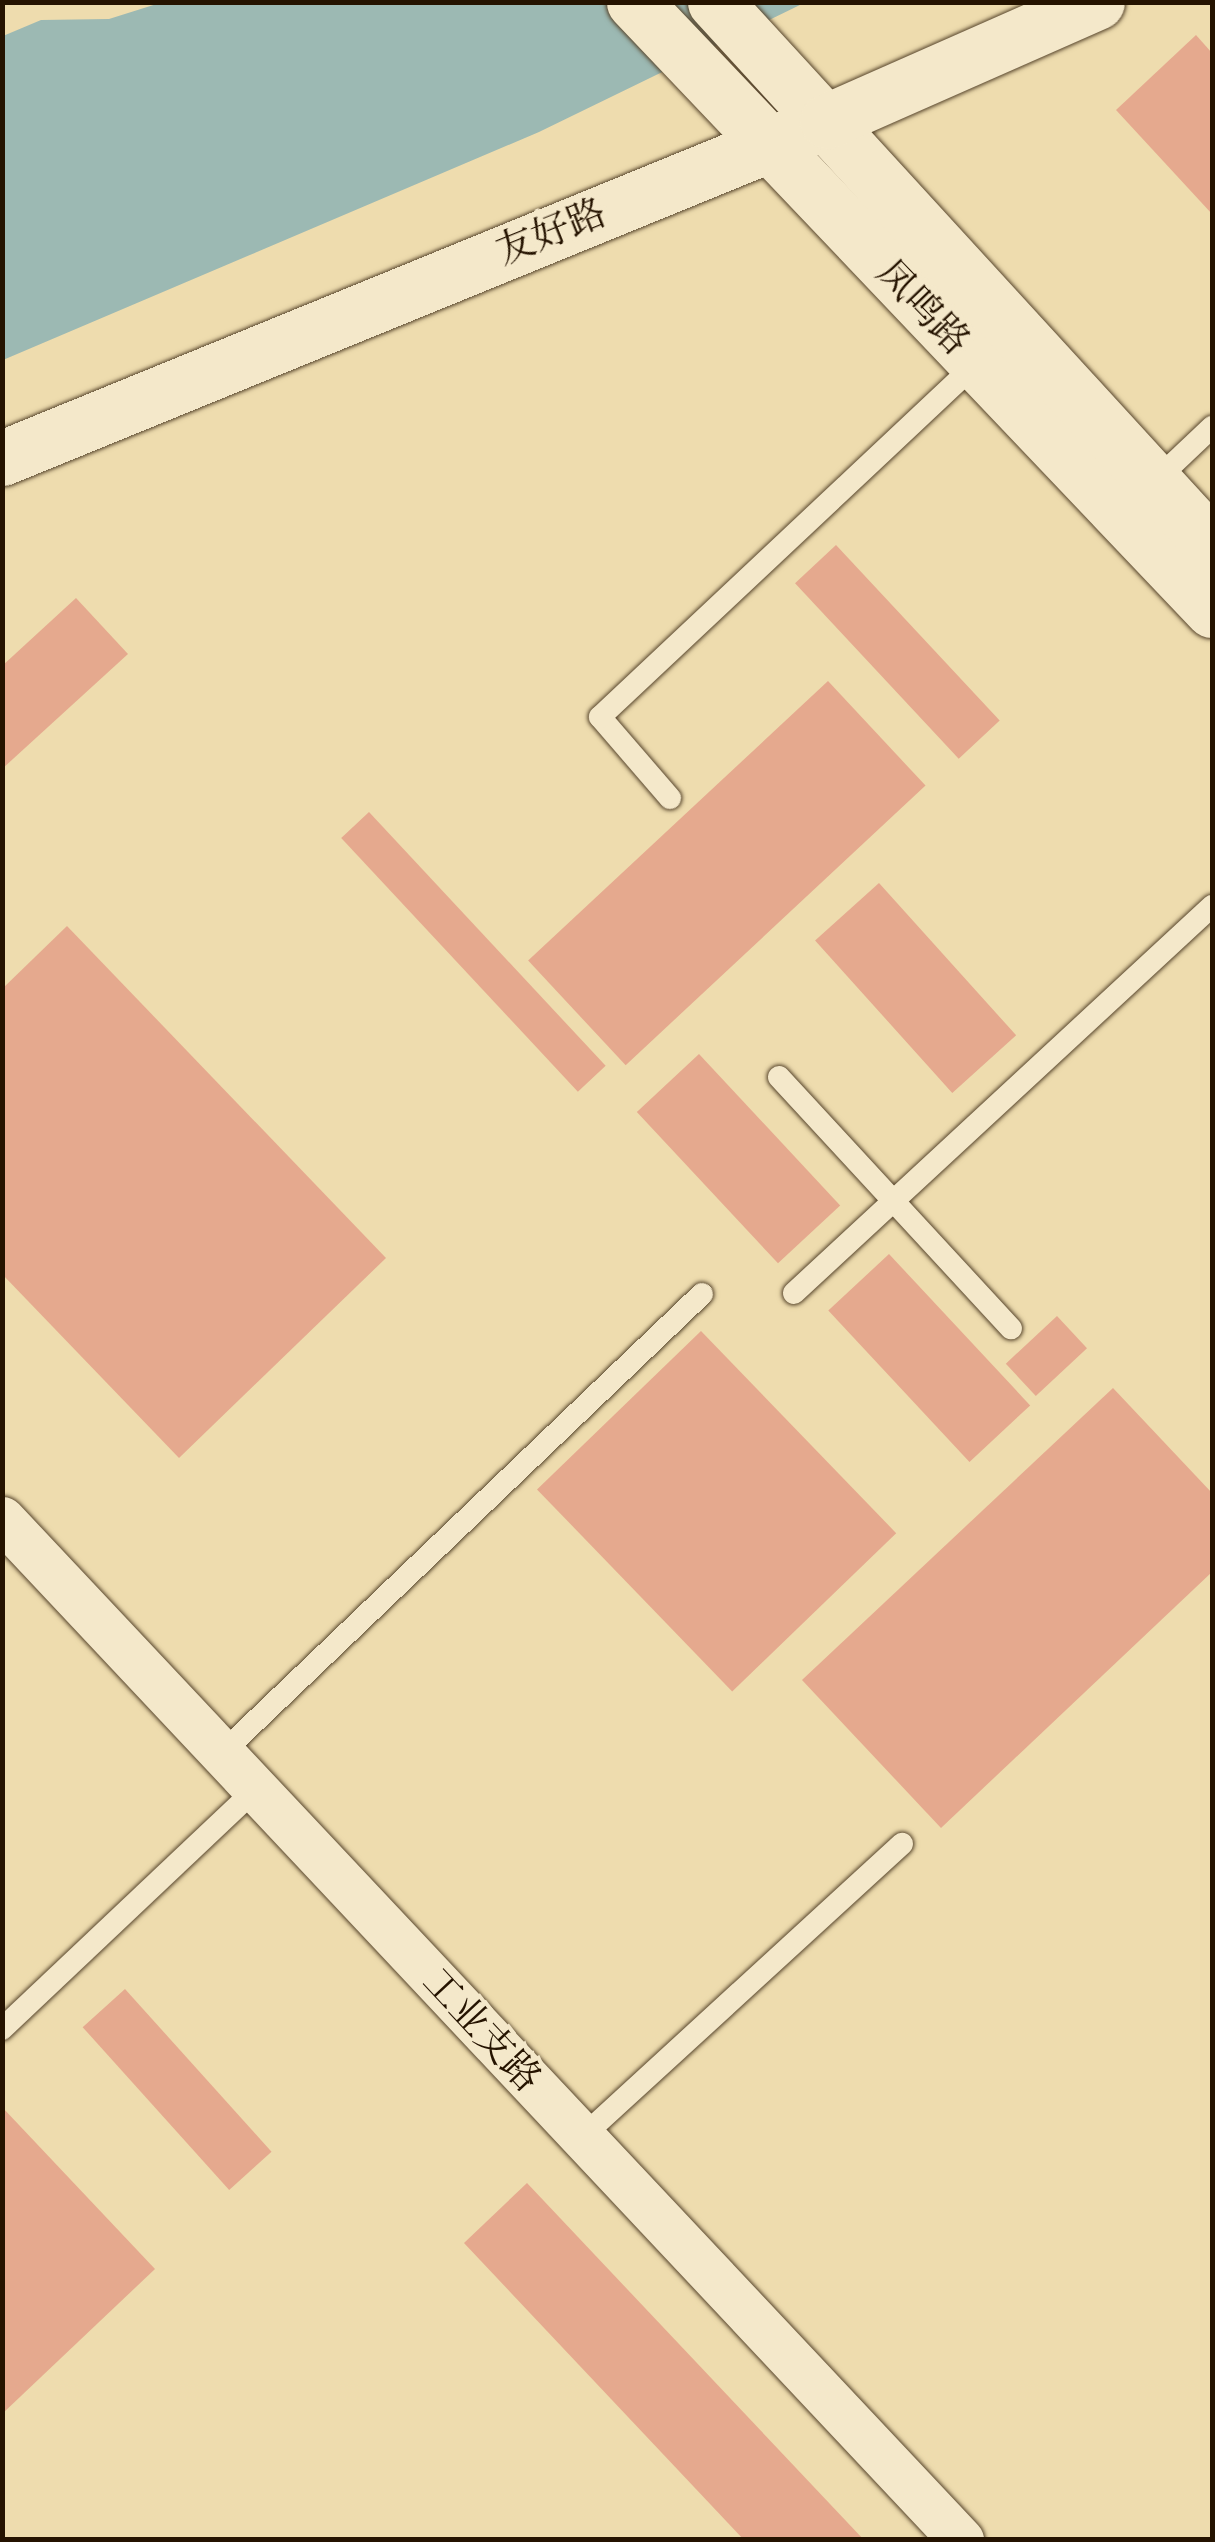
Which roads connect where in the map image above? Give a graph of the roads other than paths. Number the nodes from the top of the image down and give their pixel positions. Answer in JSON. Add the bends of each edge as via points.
{"nodes":[{"id":1,"x":634,"y":2,"type":"edge"},
{"id":2,"x":715,"y":2,"type":"edge"},
{"id":3,"x":1098,"y":2,"type":"edge"},
{"id":4,"x":827,"y":121,"type":"junction"},
{"id":5,"x":767,"y":143,"type":"junction"},
{"id":6,"x":977,"y":363,"type":"junction"},
{"id":7,"x":1212,"y":427,"type":"edge"},
{"id":8,"x":2,"y":458,"type":"edge"},
{"id":9,"x":1154,"y":482,"type":"junction"},
{"id":10,"x":1212,"y":545,"type":"edge"},
{"id":11,"x":1212,"y":610,"type":"edge"},
{"id":12,"x":670,"y":798,"type":"dead end"},
{"id":13,"x":1212,"y":906,"type":"edge"},
{"id":14,"x":779,"y":1076,"type":"dead end"},
{"id":15,"x":894,"y":1201,"type":"junction"},
{"id":16,"x":794,"y":1293,"type":"dead end"},
{"id":17,"x":702,"y":1294,"type":"dead end"},
{"id":18,"x":1011,"y":1328,"type":"dead end"},
{"id":19,"x":2,"y":1519,"type":"edge"},
{"id":20,"x":222,"y":1753,"type":"junction"},
{"id":21,"x":256,"y":1789,"type":"junction"},
{"id":22,"x":902,"y":1844,"type":"dead end"},
{"id":23,"x":2,"y":2028,"type":"edge"},
{"id":24,"x":582,"y":2136,"type":"junction"},
{"id":25,"x":962,"y":2540,"type":"edge"}],
"edges":[{"from":1,"to":5,"type":"street","name":"凤鸣路"},
{"from":2,"to":4,"type":"street","name":"凤鸣路"},
{"from":3,"to":4,"type":"street","name":"友好路"},
{"from":4,"to":5,"type":"street","name":"友好路"},
{"from":4,"to":9,"type":"street","name":"凤鸣路"},
{"from":5,"to":6,"type":"street","name":"凤鸣路"},
{"from":5,"to":8,"type":"street","name":"友好路"},
{"from":6,"to":11,"type":"street","name":"凤鸣路"},
{"from":6,"to":12,"type":"lane","via":[[600,717]]},
{"from":7,"to":9,"type":"lane"},
{"from":9,"to":10,"type":"street","name":"凤鸣路"},
{"from":13,"to":15,"type":"lane"},
{"from":14,"to":15,"type":"lane"},
{"from":15,"to":16,"type":"lane"},
{"from":15,"to":18,"type":"lane"},
{"from":17,"to":20,"type":"lane"},
{"from":19,"to":20,"type":"street","name":"工业支路"},
{"from":20,"to":21,"type":"street","name":"工业支路"},
{"from":21,"to":23,"type":"lane"},
{"from":21,"to":24,"type":"street","name":"工业支路"},
{"from":22,"to":24,"type":"lane"},
{"from":24,"to":25,"type":"street","name":"工业支路"}]}
